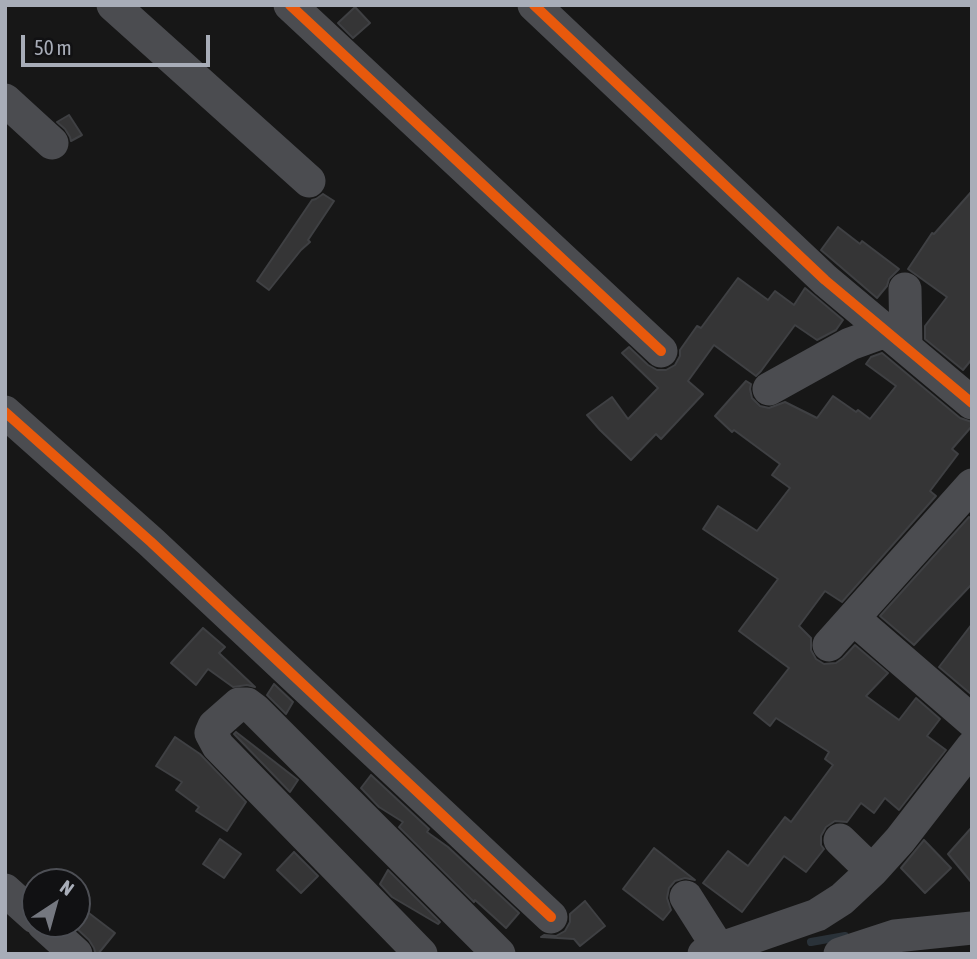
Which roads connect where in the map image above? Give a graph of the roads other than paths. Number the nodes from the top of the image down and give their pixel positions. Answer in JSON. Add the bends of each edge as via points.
{"nodes":[{"id":1,"x":113,"y":5,"type":"edge"},
{"id":2,"x":289,"y":5,"type":"edge"},
{"id":3,"x":534,"y":5,"type":"edge"},
{"id":4,"x":5,"y":100,"type":"edge"},
{"id":5,"x":52,"y":144,"type":"dead end"},
{"id":6,"x":309,"y":181,"type":"dead end"},
{"id":7,"x":905,"y":289,"type":"dead end"},
{"id":8,"x":896,"y":340,"type":"junction"},
{"id":9,"x":661,"y":351,"type":"dead end"},
{"id":10,"x":769,"y":389,"type":"dead end"},
{"id":11,"x":972,"y":403,"type":"edge"},
{"id":12,"x":5,"y":412,"type":"edge"},
{"id":13,"x":968,"y":496,"type":"edge"},
{"id":14,"x":853,"y":618,"type":"junction"},
{"id":15,"x":829,"y":645,"type":"dead end"},
{"id":16,"x":972,"y":721,"type":"edge"},
{"id":17,"x":972,"y":747,"type":"edge"},
{"id":18,"x":840,"y":840,"type":"dead end"},
{"id":19,"x":872,"y":871,"type":"junction"},
{"id":20,"x":5,"y":890,"type":"edge"},
{"id":21,"x":686,"y":897,"type":"dead end"},
{"id":22,"x":21,"y":904,"type":"edge"},
{"id":23,"x":551,"y":917,"type":"dead end"},
{"id":24,"x":972,"y":928,"type":"edge"},
{"id":25,"x":58,"y":938,"type":"edge"},
{"id":26,"x":769,"y":943,"type":"edge"},
{"id":27,"x":711,"y":951,"type":"edge"},
{"id":28,"x":76,"y":954,"type":"edge"},
{"id":29,"x":421,"y":954,"type":"edge"},
{"id":30,"x":499,"y":954,"type":"edge"},
{"id":31,"x":840,"y":954,"type":"edge"}],
"edges":[{"from":1,"to":6,"type":"street"},
{"from":2,"to":9,"type":"street"},
{"from":3,"to":8,"type":"street","via":[[825,280]]},
{"from":4,"to":5,"type":"street"},
{"from":7,"to":8,"type":"street"},
{"from":8,"to":10,"type":"street","via":[[850,344]]},
{"from":8,"to":11,"type":"street"},
{"from":12,"to":23,"type":"street","via":[[151,542]]},
{"from":13,"to":14,"type":"street"},
{"from":14,"to":15,"type":"street"},
{"from":14,"to":16,"type":"street"},
{"from":17,"to":19,"type":"street"},
{"from":18,"to":19,"type":"street"},
{"from":19,"to":26,"type":"street","via":[[842,898]]},
{"from":20,"to":22,"type":"street"},
{"from":21,"to":27,"type":"street"},
{"from":24,"to":31,"type":"street","via":[[895,936]]},
{"from":25,"to":28,"type":"street"},
{"from":26,"to":27,"type":"street"},
{"from":29,"to":30,"type":"street","via":[[218,746],[211,733],[214,726],[239,704],[255,710]]}]}
